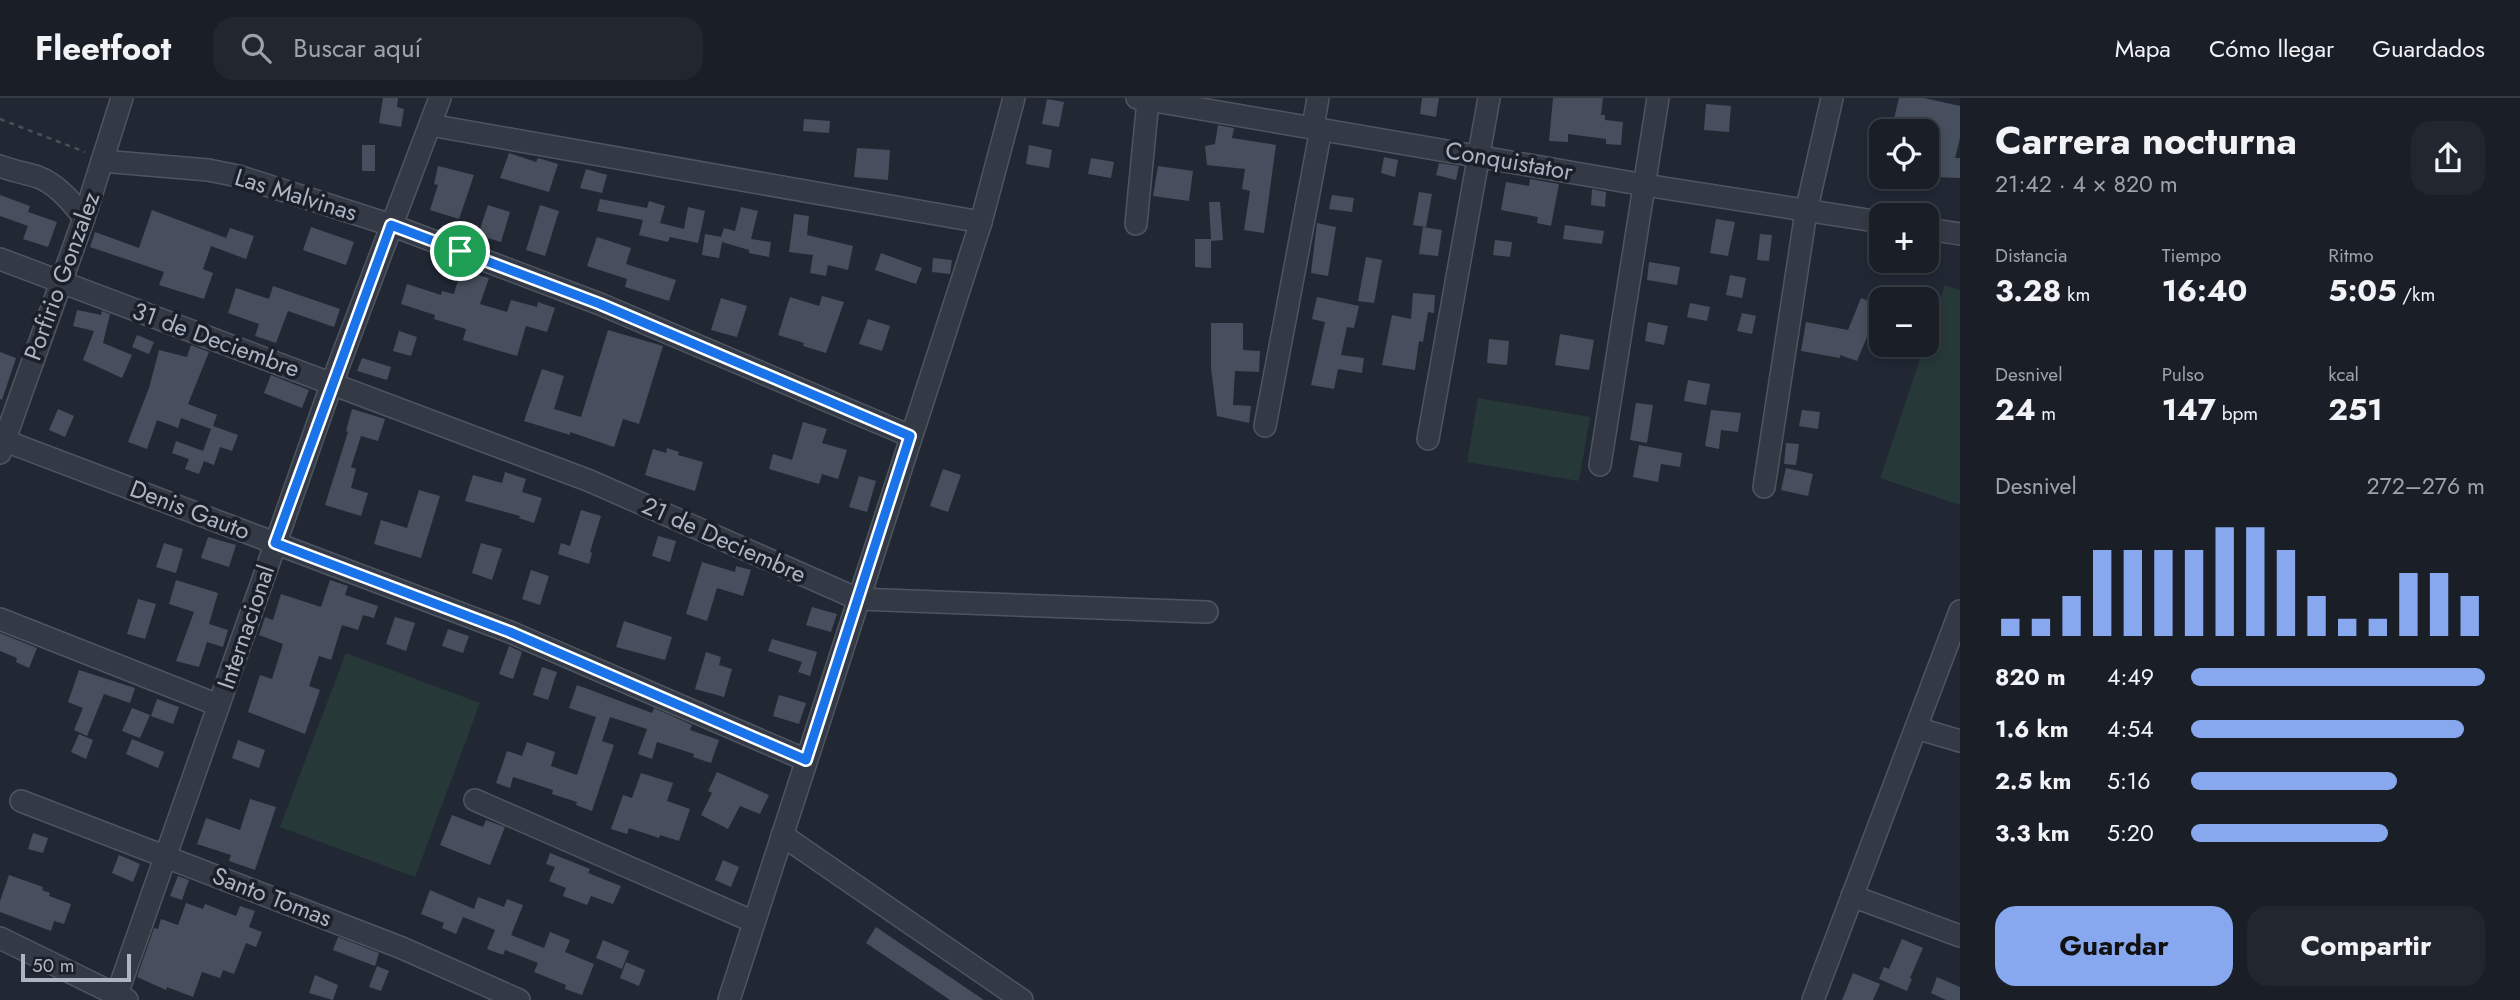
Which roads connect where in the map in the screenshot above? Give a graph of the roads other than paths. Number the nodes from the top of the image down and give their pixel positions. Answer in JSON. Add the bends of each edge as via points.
{"nodes":[{"id":1,"x":122,"y":98,"type":"edge"},
{"id":2,"x":440,"y":98,"type":"edge"},
{"id":3,"x":1014,"y":98,"type":"edge"},
{"id":4,"x":1318,"y":98,"type":"edge"},
{"id":5,"x":1489,"y":98,"type":"edge"},
{"id":6,"x":1658,"y":98,"type":"edge"},
{"id":7,"x":1832,"y":98,"type":"edge"},
{"id":8,"x":1142,"y":99,"type":"edge"},
{"id":9,"x":430,"y":125,"type":"junction"},
{"id":10,"x":1317,"y":128,"type":"junction"},
{"id":11,"x":1479,"y":156,"type":"junction"},
{"id":12,"x":103,"y":161,"type":"junction"},
{"id":13,"x":0,"y":166,"type":"edge"},
{"id":14,"x":1644,"y":185,"type":"junction"},
{"id":15,"x":1806,"y":212,"type":"junction"},
{"id":16,"x":84,"y":218,"type":"junction"},
{"id":17,"x":1869,"y":220,"type":"edge"},
{"id":18,"x":981,"y":222,"type":"junction"},
{"id":19,"x":1136,"y":224,"type":"dead end"},
{"id":20,"x":391,"y":225,"type":"junction"},
{"id":21,"x":1939,"y":231,"type":"edge"},
{"id":22,"x":1960,"y":234,"type":"edge"},
{"id":23,"x":0,"y":259,"type":"edge"},
{"id":24,"x":60,"y":282,"type":"junction"},
{"id":25,"x":332,"y":383,"type":"junction"},
{"id":26,"x":1265,"y":426,"type":"dead end"},
{"id":27,"x":910,"y":436,"type":"junction"},
{"id":28,"x":1428,"y":439,"type":"dead end"},
{"id":29,"x":1,"y":444,"type":"edge"},
{"id":30,"x":1600,"y":465,"type":"dead end"},
{"id":31,"x":590,"y":481,"type":"joint"},
{"id":32,"x":1764,"y":487,"type":"dead end"},
{"id":33,"x":275,"y":543,"type":"junction"},
{"id":34,"x":858,"y":598,"type":"junction"},
{"id":35,"x":1960,"y":611,"type":"edge"},
{"id":36,"x":1207,"y":612,"type":"dead end"},
{"id":37,"x":0,"y":619,"type":"edge"},
{"id":38,"x":218,"y":705,"type":"junction"},
{"id":39,"x":1916,"y":728,"type":"junction"},
{"id":40,"x":1960,"y":741,"type":"edge"},
{"id":41,"x":806,"y":760,"type":"junction"},
{"id":42,"x":475,"y":800,"type":"dead end"},
{"id":43,"x":21,"y":801,"type":"dead end"},
{"id":44,"x":782,"y":835,"type":"junction"},
{"id":45,"x":165,"y":855,"type":"junction"},
{"id":46,"x":1852,"y":896,"type":"junction"},
{"id":47,"x":754,"y":922,"type":"junction"},
{"id":48,"x":1960,"y":936,"type":"edge"},
{"id":49,"x":0,"y":938,"type":"edge"},
{"id":50,"x":120,"y":998,"type":"edge"},
{"id":51,"x":519,"y":1000,"type":"edge"},
{"id":52,"x":729,"y":1000,"type":"edge"},
{"id":53,"x":1022,"y":1000,"type":"edge"},
{"id":54,"x":1813,"y":1000,"type":"edge"}],
"edges":[{"from":1,"to":12,"type":"street","name":"Porfirio Gonzalez"},
{"from":2,"to":9,"type":"street","name":"Internacional"},
{"from":3,"to":18,"type":"street"},
{"from":4,"to":10,"type":"street"},
{"from":5,"to":11,"type":"street"},
{"from":6,"to":14,"type":"street"},
{"from":7,"to":15,"type":"street"},
{"from":8,"to":10,"type":"street","name":"Conquistator"},
{"from":8,"to":19,"type":"street"},
{"from":9,"to":18,"type":"street"},
{"from":9,"to":20,"type":"street","name":"Internacional"},
{"from":10,"to":11,"type":"street","name":"Conquistator"},
{"from":10,"to":26,"type":"street"},
{"from":11,"to":14,"type":"street","name":"Conquistator"},
{"from":11,"to":28,"type":"street"},
{"from":12,"to":16,"type":"street","name":"Porfirio Gonzalez"},
{"from":12,"to":20,"type":"street","name":"Las Malvinas","via":[[238,176]]},
{"from":13,"to":16,"type":"street","via":[[42,178]]},
{"from":14,"to":15,"type":"street","name":"Conquistator"},
{"from":14,"to":30,"type":"street"},
{"from":15,"to":17,"type":"street","name":"Conquistator"},
{"from":15,"to":32,"type":"street"},
{"from":16,"to":24,"type":"street","name":"Porfirio Gonzalez"},
{"from":18,"to":27,"type":"street"},
{"from":20,"to":25,"type":"street","name":"Internacional"},
{"from":20,"to":27,"type":"street","name":"Las Malvinas","via":[[600,304]]},
{"from":21,"to":22,"type":"street"},
{"from":23,"to":24,"type":"street","name":"31 de Deciembre"},
{"from":24,"to":25,"type":"street","name":"31 de Deciembre"},
{"from":24,"to":29,"type":"street","name":"Porfirio Gonzalez"},
{"from":25,"to":31,"type":"street","name":"31 de Deciembre"},
{"from":25,"to":33,"type":"street","name":"Internacional"},
{"from":27,"to":34,"type":"street"},
{"from":29,"to":33,"type":"street","name":"Denis Gauto"},
{"from":31,"to":34,"type":"street","name":"21 de Deciembre"},
{"from":33,"to":38,"type":"street","name":"Internacional"},
{"from":33,"to":41,"type":"street","name":"Denis Gauto","via":[[510,632]]},
{"from":34,"to":36,"type":"street"},
{"from":34,"to":41,"type":"street"},
{"from":35,"to":39,"type":"street"},
{"from":37,"to":38,"type":"street"},
{"from":38,"to":45,"type":"street","name":"Internacional"},
{"from":39,"to":40,"type":"street"},
{"from":39,"to":46,"type":"street"},
{"from":41,"to":44,"type":"street"},
{"from":42,"to":47,"type":"street"},
{"from":43,"to":45,"type":"street","name":"Santo Tomas"},
{"from":44,"to":47,"type":"street"},
{"from":44,"to":53,"type":"street"},
{"from":45,"to":50,"type":"street","name":"Internacional"},
{"from":45,"to":51,"type":"street","name":"Santo Tomas","via":[[402,948]]},
{"from":46,"to":48,"type":"street"},
{"from":46,"to":54,"type":"street"},
{"from":47,"to":52,"type":"street"},
{"from":49,"to":50,"type":"street"}]}
